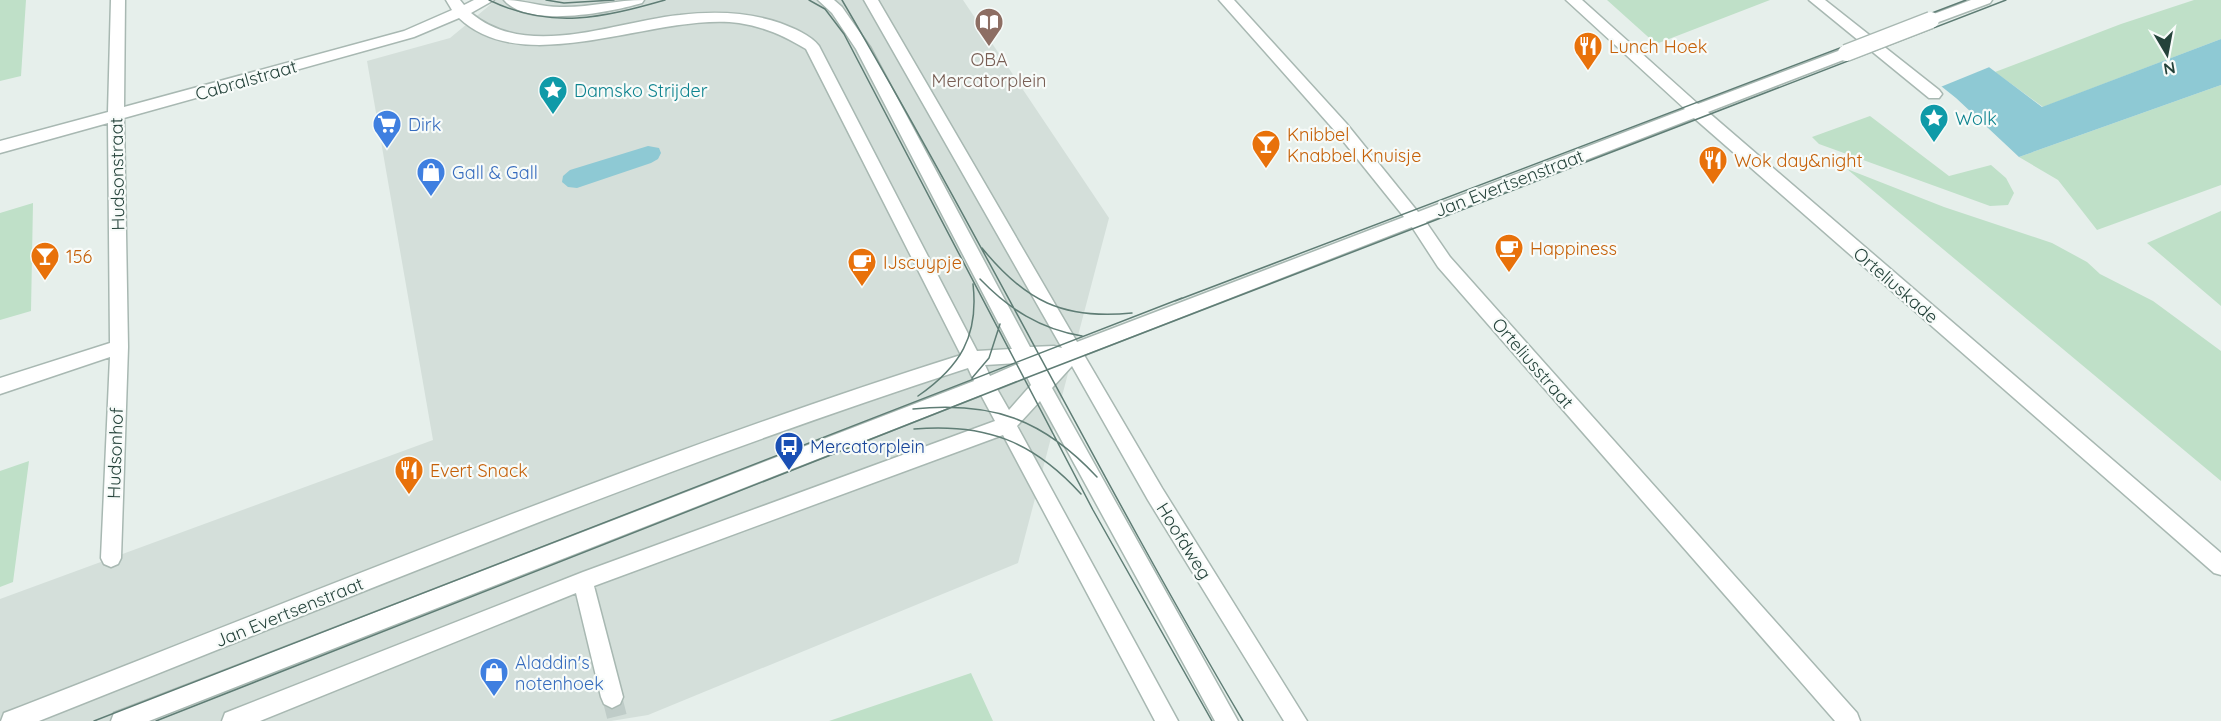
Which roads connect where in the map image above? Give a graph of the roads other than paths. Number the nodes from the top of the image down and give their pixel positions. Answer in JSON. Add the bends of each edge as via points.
{"nodes":[{"id":1,"x":118,"y":0,"type":"edge"},
{"id":2,"x":487,"y":0,"type":"edge"},
{"id":3,"x":511,"y":0,"type":"edge"},
{"id":4,"x":637,"y":0,"type":"edge"},
{"id":5,"x":825,"y":0,"type":"edge"},
{"id":6,"x":871,"y":0,"type":"edge"},
{"id":7,"x":1226,"y":0,"type":"edge"},
{"id":8,"x":1573,"y":0,"type":"edge"},
{"id":9,"x":1816,"y":0,"type":"edge"},
{"id":10,"x":1985,"y":0,"type":"edge"},
{"id":11,"x":457,"y":7,"type":"edge"},
{"id":12,"x":1934,"y":94,"type":"dead end"},
{"id":13,"x":1697,"y":111,"type":"junction"},
{"id":14,"x":116,"y":116,"type":"junction"},
{"id":15,"x":0,"y":147,"type":"edge"},
{"id":16,"x":1416,"y":219,"type":"junction"},
{"id":17,"x":119,"y":347,"type":"junction"},
{"id":18,"x":1075,"y":355,"type":"junction"},
{"id":19,"x":972,"y":359,"type":"junction"},
{"id":20,"x":1029,"y":361,"type":"junction"},
{"id":21,"x":0,"y":386,"type":"edge"},
{"id":22,"x":986,"y":386,"type":"junction"},
{"id":23,"x":1042,"y":386,"type":"junction"},
{"id":24,"x":1007,"y":425,"type":"junction"},
{"id":25,"x":111,"y":558,"type":"dead end"},
{"id":26,"x":2221,"y":566,"type":"edge"},
{"id":27,"x":583,"y":581,"type":"junction"},
{"id":28,"x":612,"y":697,"type":"tunnel mouth"},
{"id":29,"x":12,"y":721,"type":"edge"},
{"id":30,"x":122,"y":721,"type":"edge"},
{"id":31,"x":233,"y":721,"type":"edge"},
{"id":32,"x":1167,"y":721,"type":"edge"},
{"id":33,"x":1227,"y":721,"type":"edge"},
{"id":34,"x":1296,"y":721,"type":"edge"},
{"id":35,"x":1849,"y":721,"type":"edge"}],
"edges":[{"from":1,"to":14,"type":"street","name":"Hudsonstraat"},
{"from":2,"to":11,"type":"street","name":"Cabralstraat"},
{"from":3,"to":4,"type":"street","via":[[564,12]]},
{"from":5,"to":20,"type":"street","via":[[837,10],[863,47]]},
{"from":6,"to":18,"type":"street"},
{"from":7,"to":16,"type":"street","name":"Orteliusstraat"},
{"from":8,"to":13,"type":"street","name":"Orteliuskade"},
{"from":9,"to":12,"type":"street"},
{"from":10,"to":13,"type":"street","name":"Jan Evertsenstraat","bridge":true},
{"from":11,"to":14,"type":"street","name":"Cabralstraat","via":[[409,34]]},
{"from":11,"to":19,"type":"street","via":[[468,21],[512,37],[540,41],[596,34],[705,5],[747,5],[785,18],[812,46]]},
{"from":13,"to":16,"type":"street","name":"Jan Evertsenstraat"},
{"from":13,"to":26,"type":"street","name":"Orteliuskade"},
{"from":14,"to":15,"type":"street","name":"Cabralstraat"},
{"from":14,"to":17,"type":"street","name":"Hudsonstraat"},
{"from":16,"to":18,"type":"street","name":"Jan Evertsenstraat"},
{"from":16,"to":35,"type":"street","name":"Orteliusstraat","via":[[1444,262]]},
{"from":17,"to":21,"type":"street"},
{"from":17,"to":25,"type":"street","name":"Hudsonhof"},
{"from":18,"to":20,"type":"street","name":"Jan Evertsenstraat"},
{"from":18,"to":23,"type":"street"},
{"from":18,"to":34,"type":"street","name":"Hoofdweg","via":[[1155,494]]},
{"from":19,"to":20,"type":"street"},
{"from":19,"to":22,"type":"street"},
{"from":19,"to":29,"type":"street","name":"Jan Evertsenstraat","via":[[864,394],[565,504]]},
{"from":20,"to":22,"type":"street","name":"Jan Evertsenstraat"},
{"from":20,"to":23,"type":"street"},
{"from":22,"to":24,"type":"street"},
{"from":22,"to":30,"type":"street","name":"Jan Evertsenstraat"},
{"from":23,"to":24,"type":"street"},
{"from":23,"to":33,"type":"street","via":[[1156,600]]},
{"from":24,"to":27,"type":"street"},
{"from":24,"to":32,"type":"street"},
{"from":27,"to":28,"type":"street"},
{"from":27,"to":31,"type":"street"}]}
